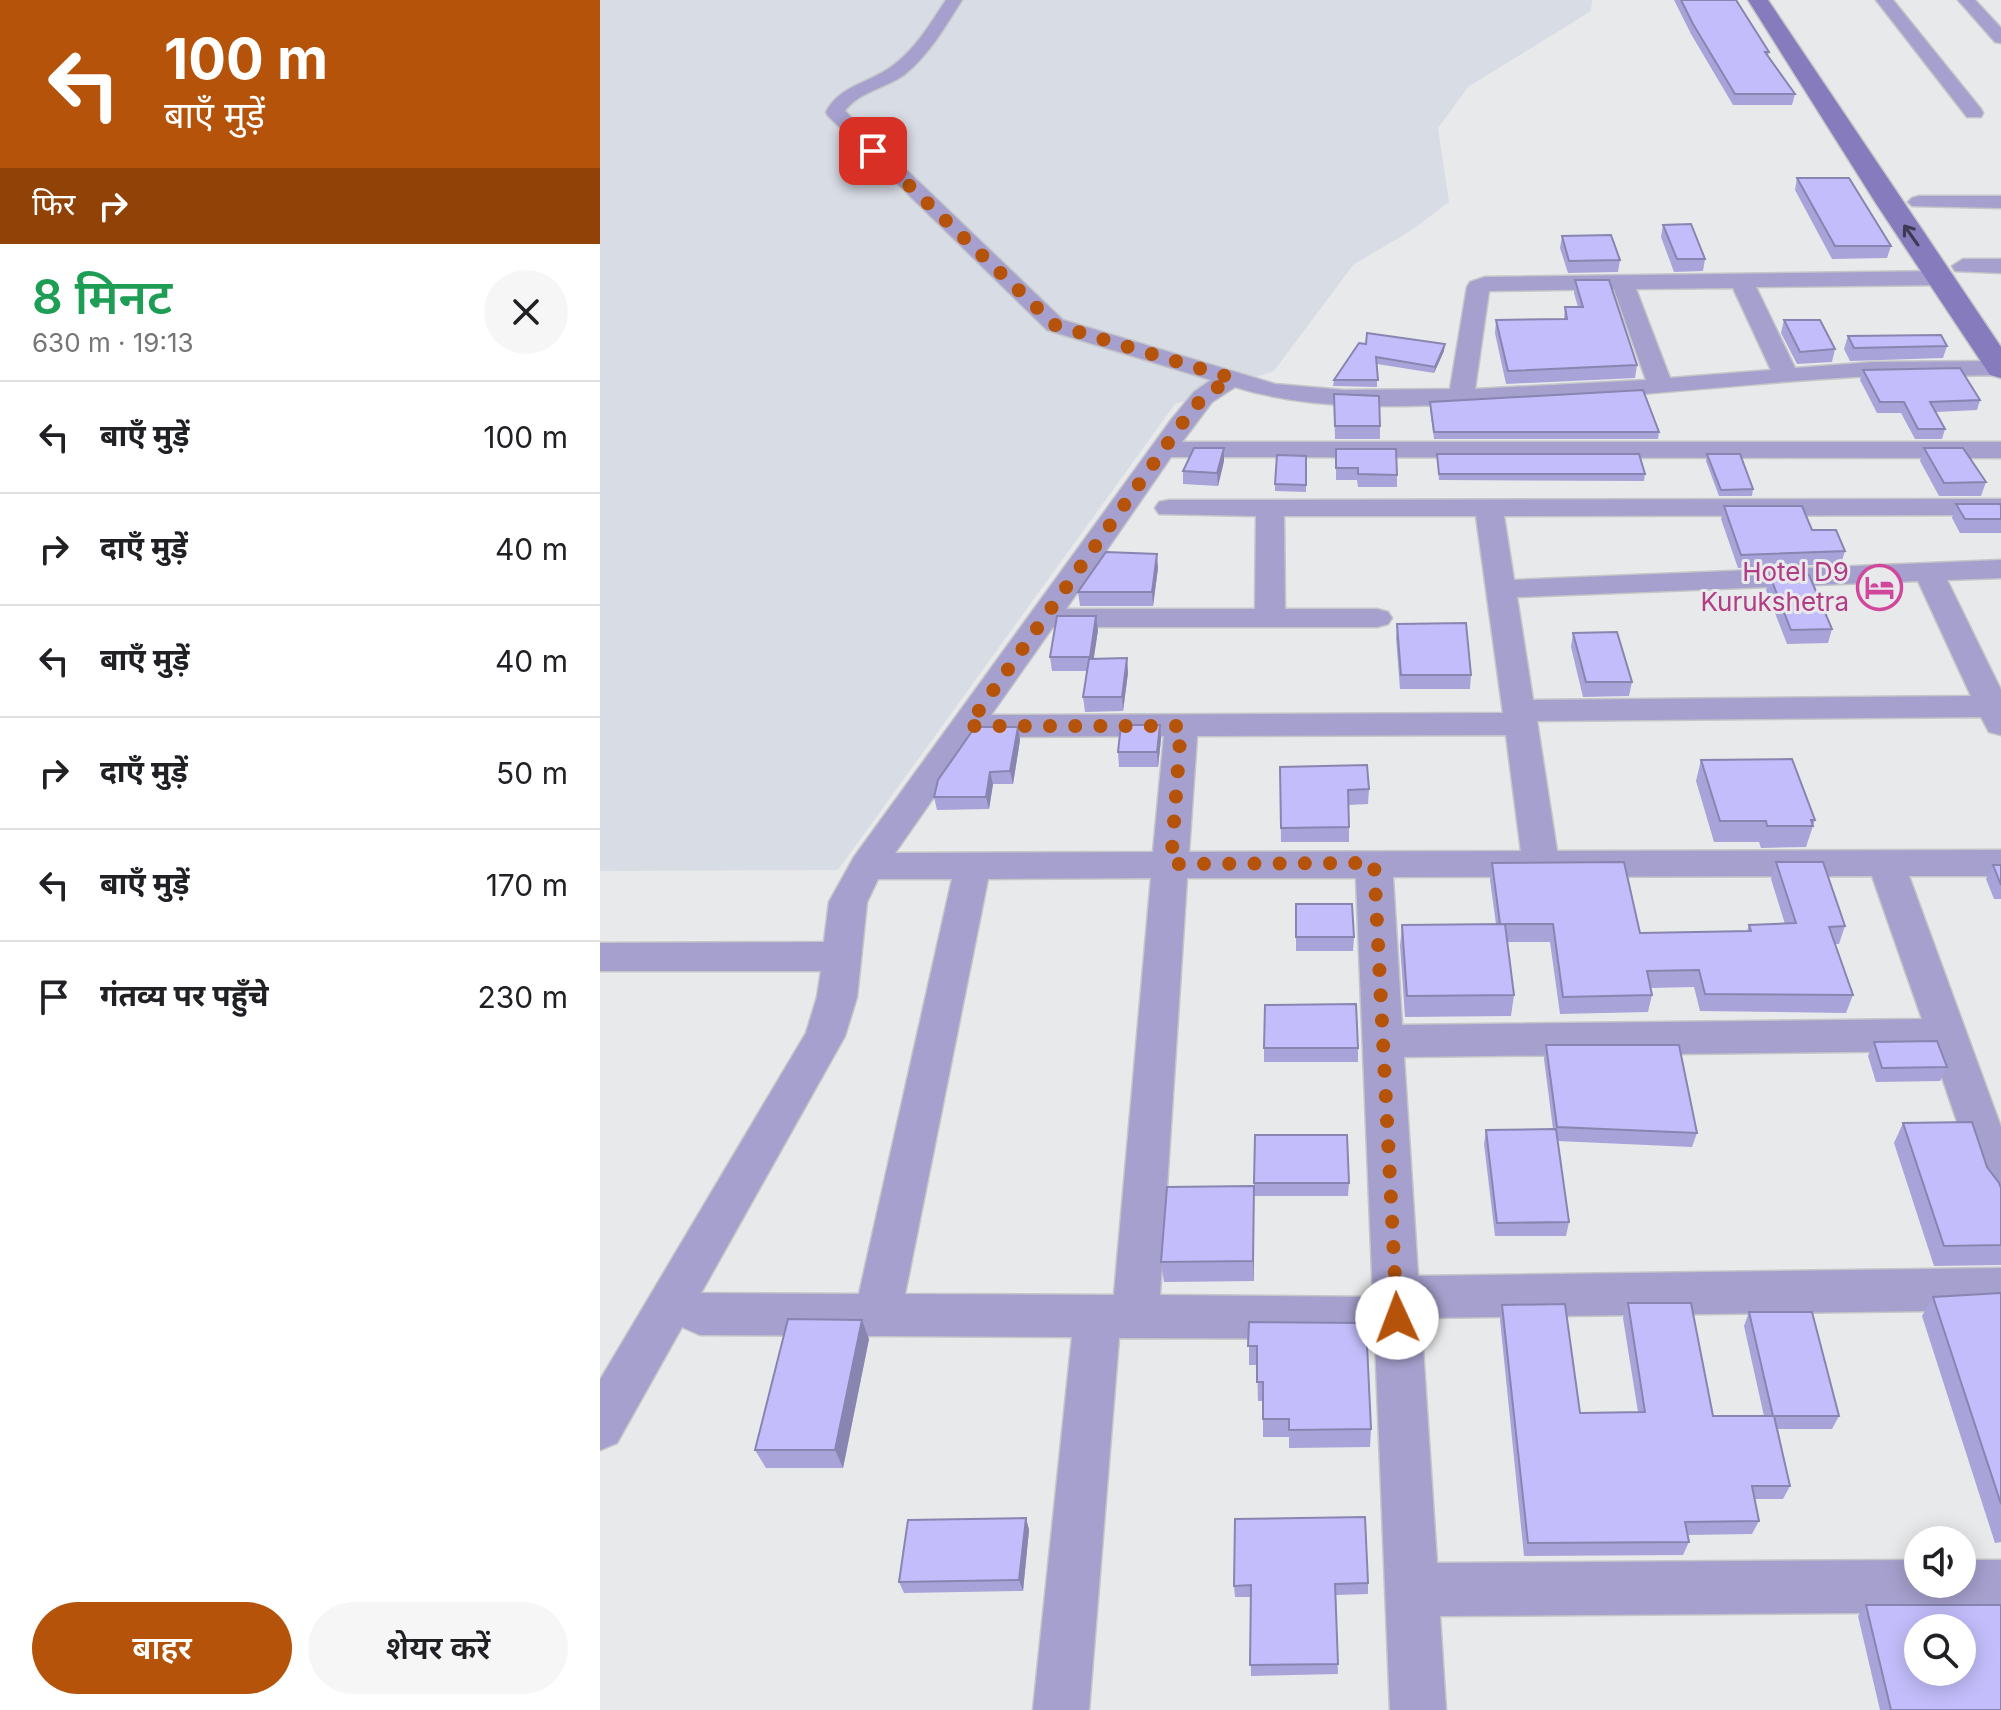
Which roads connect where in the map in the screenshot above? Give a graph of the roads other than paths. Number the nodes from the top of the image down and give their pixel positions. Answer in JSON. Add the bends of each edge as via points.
{"nodes":[{"id":1,"x":954,"y":0,"type":"edge"},
{"id":2,"x":1758,"y":0,"type":"edge"},
{"id":3,"x":1782,"y":0,"type":"edge"},
{"id":4,"x":1884,"y":0,"type":"edge"},
{"id":5,"x":1966,"y":0,"type":"edge"},
{"id":6,"x":2001,"y":38,"type":"edge"},
{"id":7,"x":1974,"y":113,"type":"dead end"},
{"id":8,"x":1876,"y":139,"type":"dead end"},
{"id":9,"x":1902,"y":177,"type":"dead end"},
{"id":10,"x":1919,"y":202,"type":"junction"},
{"id":11,"x":2001,"y":202,"type":"edge"},
{"id":12,"x":1935,"y":225,"type":"dead end"},
{"id":13,"x":1952,"y":264,"type":"junction"},
{"id":14,"x":2001,"y":266,"type":"edge"},
{"id":15,"x":1741,"y":280,"type":"junction"},
{"id":16,"x":1622,"y":281,"type":"junction"},
{"id":17,"x":1978,"y":287,"type":"dead end"},
{"id":18,"x":2001,"y":369,"type":"edge"},
{"id":19,"x":1786,"y":376,"type":"junction"},
{"id":20,"x":1232,"y":378,"type":"junction"},
{"id":21,"x":1661,"y":386,"type":"junction"},
{"id":22,"x":1461,"y":397,"type":"junction"},
{"id":23,"x":1164,"y":450,"type":"junction"},
{"id":24,"x":2001,"y":450,"type":"edge"},
{"id":25,"x":2001,"y":507,"type":"edge"},
{"id":26,"x":1169,"y":508,"type":"dead end"},
{"id":27,"x":1270,"y":509,"type":"junction"},
{"id":28,"x":1489,"y":510,"type":"junction"},
{"id":29,"x":2001,"y":569,"type":"edge"},
{"id":30,"x":1928,"y":571,"type":"junction"},
{"id":31,"x":1501,"y":589,"type":"junction"},
{"id":32,"x":1043,"y":618,"type":"junction"},
{"id":33,"x":1270,"y":618,"type":"junction"},
{"id":34,"x":1377,"y":618,"type":"dead end"},
{"id":35,"x":1997,"y":715,"type":"edge"},
{"id":36,"x":1520,"y":718,"type":"junction"},
{"id":37,"x":968,"y":726,"type":"junction"},
{"id":38,"x":1181,"y":726,"type":"junction"},
{"id":39,"x":1541,"y":862,"type":"junction"},
{"id":40,"x":1374,"y":863,"type":"junction"},
{"id":41,"x":1886,"y":863,"type":"junction"},
{"id":42,"x":2001,"y":863,"type":"edge"},
{"id":43,"x":1171,"y":864,"type":"junction"},
{"id":44,"x":973,"y":865,"type":"junction"},
{"id":45,"x":867,"y":866,"type":"junction"},
{"id":46,"x":841,"y":956,"type":"junction"},
{"id":47,"x":600,"y":957,"type":"edge"},
{"id":48,"x":1947,"y":1035,"type":"junction"},
{"id":49,"x":1383,"y":1041,"type":"junction"},
{"id":50,"x":2001,"y":1186,"type":"edge"},
{"id":51,"x":2001,"y":1289,"type":"edge"},
{"id":52,"x":1397,"y":1308,"type":"junction"},
{"id":53,"x":700,"y":1314,"type":"dead end"},
{"id":54,"x":877,"y":1315,"type":"junction"},
{"id":55,"x":1116,"y":1318,"type":"junction"},
{"id":56,"x":600,"y":1426,"type":"edge"},
{"id":57,"x":2001,"y":1586,"type":"edge"},
{"id":58,"x":1412,"y":1590,"type":"junction"},
{"id":59,"x":1061,"y":1710,"type":"edge"},
{"id":60,"x":1418,"y":1710,"type":"edge"}],
"edges":[{"from":1,"to":20,"type":"street","via":[[923,50],[888,77],[841,102],[835,112],[1055,325]]},
{"from":13,"to":2,"type":"main road","one_way":true,"via":[[1890,205]]},
{"from":3,"to":8,"type":"main road"},
{"from":4,"to":7,"type":"street"},
{"from":5,"to":6,"type":"street"},
{"from":9,"to":10,"type":"main road"},
{"from":10,"to":11,"type":"street"},
{"from":10,"to":12,"type":"main road"},
{"from":13,"to":14,"type":"street"},
{"from":13,"to":15,"type":"street"},
{"from":13,"to":17,"type":"main road"},
{"from":13,"to":18,"type":"main road"},
{"from":15,"to":16,"type":"street"},
{"from":15,"to":19,"type":"street"},
{"from":16,"to":21,"type":"street"},
{"from":16,"to":22,"type":"street","via":[[1498,282],[1478,287]]},
{"from":18,"to":19,"type":"street","via":[[1874,369]]},
{"from":19,"to":21,"type":"street"},
{"from":20,"to":22,"type":"street","via":[[1304,396]]},
{"from":20,"to":23,"type":"street","via":[[1203,397]]},
{"from":21,"to":22,"type":"street"},
{"from":23,"to":24,"type":"street"},
{"from":23,"to":32,"type":"street"},
{"from":25,"to":28,"type":"street"},
{"from":26,"to":27,"type":"street"},
{"from":27,"to":28,"type":"street"},
{"from":27,"to":33,"type":"street"},
{"from":28,"to":31,"type":"street"},
{"from":29,"to":30,"type":"street"},
{"from":30,"to":31,"type":"street"},
{"from":30,"to":35,"type":"street"},
{"from":31,"to":36,"type":"street"},
{"from":32,"to":33,"type":"street"},
{"from":32,"to":37,"type":"street"},
{"from":33,"to":34,"type":"street"},
{"from":35,"to":36,"type":"street"},
{"from":36,"to":38,"type":"street"},
{"from":36,"to":39,"type":"street"},
{"from":37,"to":38,"type":"street"},
{"from":37,"to":45,"type":"street"},
{"from":38,"to":43,"type":"street"},
{"from":39,"to":40,"type":"street"},
{"from":39,"to":41,"type":"street"},
{"from":40,"to":43,"type":"street"},
{"from":40,"to":49,"type":"street"},
{"from":41,"to":42,"type":"street"},
{"from":41,"to":48,"type":"street"},
{"from":43,"to":44,"type":"street"},
{"from":43,"to":55,"type":"street"},
{"from":44,"to":45,"type":"street"},
{"from":44,"to":54,"type":"street"},
{"from":45,"to":46,"type":"street","via":[[848,902]]},
{"from":46,"to":47,"type":"street"},
{"from":46,"to":56,"type":"street","via":[[837,997],[825,1036]]},
{"from":48,"to":49,"type":"street"},
{"from":48,"to":50,"type":"street"},
{"from":49,"to":52,"type":"street"},
{"from":51,"to":52,"type":"street"},
{"from":52,"to":55,"type":"street"},
{"from":52,"to":58,"type":"street"},
{"from":53,"to":54,"type":"street"},
{"from":54,"to":55,"type":"street"},
{"from":55,"to":59,"type":"street"},
{"from":57,"to":58,"type":"street"},
{"from":58,"to":60,"type":"street"}]}
